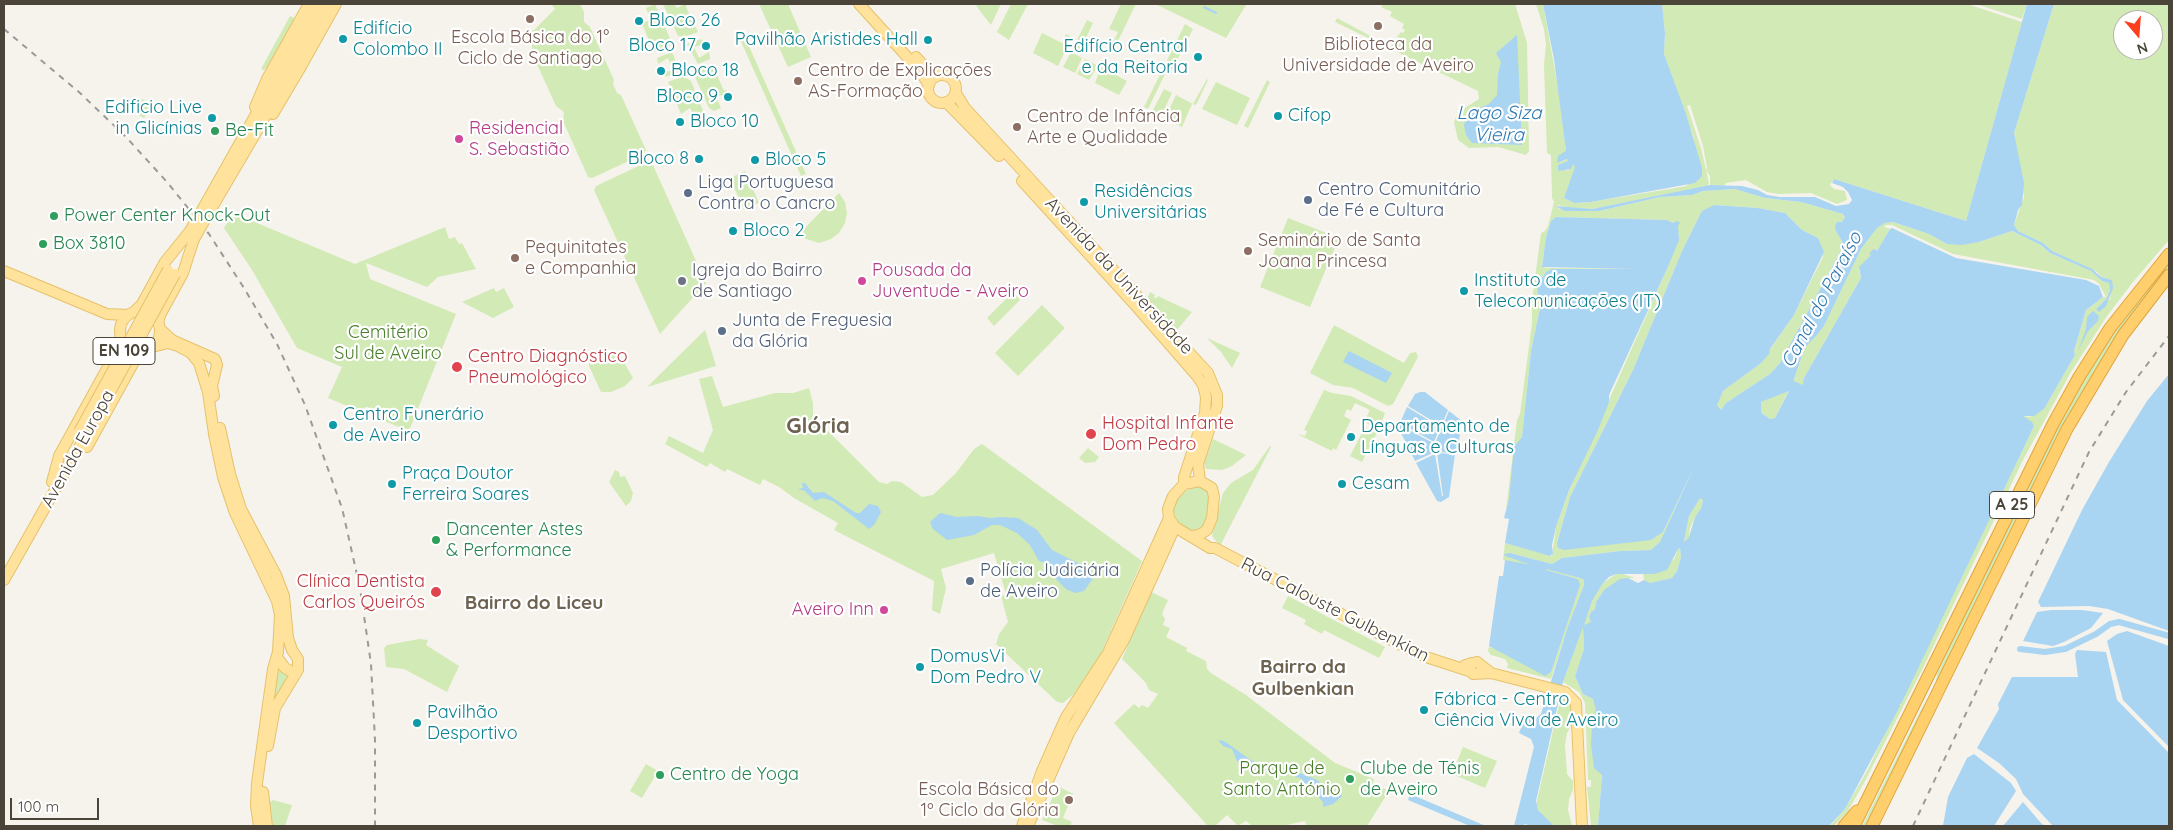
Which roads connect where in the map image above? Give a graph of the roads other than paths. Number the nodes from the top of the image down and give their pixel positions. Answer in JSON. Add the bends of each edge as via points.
{"nodes":[{"id":1,"x":309,"y":4,"type":"edge"},
{"id":2,"x":318,"y":4,"type":"edge"},
{"id":3,"x":326,"y":4,"type":"edge"},
{"id":4,"x":336,"y":4,"type":"edge"},
{"id":5,"x":859,"y":4,"type":"edge"},
{"id":6,"x":868,"y":4,"type":"edge"},
{"id":7,"x":938,"y":75,"type":"junction"},
{"id":8,"x":929,"y":85,"type":"junction"},
{"id":9,"x":956,"y":93,"type":"junction"},
{"id":10,"x":946,"y":102,"type":"junction"},
{"id":11,"x":254,"y":128,"type":"junction"},
{"id":12,"x":192,"y":235,"type":"junction"},
{"id":13,"x":2169,"y":254,"type":"edge"},
{"id":14,"x":4,"y":271,"type":"edge"},
{"id":15,"x":2169,"y":275,"type":"edge"},
{"id":16,"x":107,"y":314,"type":"junction"},
{"id":17,"x":131,"y":314,"type":"junction"},
{"id":18,"x":159,"y":326,"type":"junction"},
{"id":19,"x":120,"y":334,"type":"junction"},
{"id":20,"x":149,"y":348,"type":"junction"},
{"id":21,"x":203,"y":372,"type":"junction"},
{"id":22,"x":217,"y":372,"type":"junction"},
{"id":23,"x":83,"y":434,"type":"junction"},
{"id":24,"x":65,"y":472,"type":"junction"},
{"id":25,"x":1200,"y":481,"type":"junction"},
{"id":26,"x":52,"y":482,"type":"junction"},
{"id":27,"x":1184,"y":484,"type":"junction"},
{"id":28,"x":1172,"y":523,"type":"junction"},
{"id":29,"x":1207,"y":530,"type":"junction"},
{"id":30,"x":1192,"y":536,"type":"junction"},
{"id":31,"x":1215,"y":548,"type":"junction"},
{"id":32,"x":4,"y":571,"type":"edge"},
{"id":33,"x":4,"y":580,"type":"edge"},
{"id":34,"x":277,"y":657,"type":"junction"},
{"id":35,"x":298,"y":659,"type":"junction"},
{"id":36,"x":296,"y":674,"type":"junction"},
{"id":37,"x":1071,"y":720,"type":"junction"},
{"id":38,"x":1882,"y":772,"type":"junction"},
{"id":39,"x":1893,"y":786,"type":"junction"},
{"id":40,"x":1582,"y":810,"type":"junction"},
{"id":41,"x":259,"y":826,"type":"edge"},
{"id":42,"x":267,"y":826,"type":"edge"},
{"id":43,"x":1022,"y":826,"type":"edge"},
{"id":44,"x":1028,"y":826,"type":"edge"},
{"id":45,"x":1582,"y":826,"type":"edge"},
{"id":46,"x":1586,"y":826,"type":"edge"},
{"id":47,"x":1844,"y":826,"type":"edge"},
{"id":48,"x":1854,"y":826,"type":"edge"},
{"id":49,"x":1872,"y":826,"type":"edge"},
{"id":50,"x":1879,"y":826,"type":"edge"}],
"edges":[{"from":1,"to":11,"type":"main road","via":[[267,79],[256,104]]},
{"from":2,"to":11,"type":"main road","name":"Avenida Europa","number":"EN 109"},
{"from":3,"to":11,"type":"main road","name":"Avenida Europa","number":"EN 109"},
{"from":4,"to":11,"type":"main road","via":[[275,112]]},
{"from":5,"to":8,"type":"main road","via":[[920,70]]},
{"from":6,"to":7,"type":"main road","via":[[924,66]]},
{"from":7,"to":8,"type":"main road"},
{"from":7,"to":9,"type":"main road","via":[[952,77]]},
{"from":8,"to":10,"type":"main road","via":[[929,93],[934,100]]},
{"from":9,"to":10,"type":"main road"},
{"from":9,"to":25,"type":"main road","name":"Avenida da Universidade","via":[[965,108],[1208,373],[1217,395],[1217,406],[1198,464]]},
{"from":10,"to":27,"type":"main road","name":"Avenida da Universidade","via":[[1197,376],[1207,406]]},
{"from":11,"to":12,"type":"main road","name":"Avenida Europa","number":"EN 109","bridge":true},
{"from":12,"to":17,"type":"main road","via":[[165,262],[142,304]]},
{"from":12,"to":18,"type":"main road","via":[[183,273],[160,315]]},
{"from":12,"to":23,"type":"main road","name":"Avenida Europa","number":"EN 109","bridge":true},
{"from":13,"to":38,"type":"highway","number":"A 25","via":[[2110,328],[2070,392]]},
{"from":14,"to":16,"type":"main road"},
{"from":15,"to":39,"type":"highway","number":"A 25","via":[[2123,335],[2067,429]]},
{"from":16,"to":17,"type":"main road"},
{"from":16,"to":19,"type":"main road"},
{"from":17,"to":18,"type":"main road","via":[[139,311],[151,314]]},
{"from":17,"to":19,"type":"main road","via":[[124,319]]},
{"from":18,"to":20,"type":"main road","via":[[159,336]]},
{"from":18,"to":22,"type":"main road","via":[[172,340],[215,359]]},
{"from":19,"to":20,"type":"main road","via":[[128,347],[140,351]]},
{"from":19,"to":26,"type":"main road","via":[[114,356],[59,456]]},
{"from":20,"to":21,"type":"main road","via":[[168,344],[178,346],[191,353]]},
{"from":20,"to":24,"type":"main road","via":[[135,360],[88,445]]},
{"from":21,"to":22,"type":"main road","via":[[211,375]]},
{"from":21,"to":34,"type":"main road","via":[[223,477],[235,512],[277,601],[280,615]]},
{"from":22,"to":35,"type":"main road","via":[[212,386],[230,474],[241,509],[284,596],[288,638]]},
{"from":23,"to":24,"type":"main road","name":"Avenida Europa","number":"EN 109"},
{"from":23,"to":26,"type":"main road","name":"Avenida Europa","number":"EN 109"},
{"from":24,"to":33,"type":"main road","name":"Avenida Europa","number":"EN 109"},
{"from":25,"to":27,"type":"main road"},
{"from":25,"to":29,"type":"main road","via":[[1212,488],[1214,497]]},
{"from":26,"to":32,"type":"main road","name":"Avenida Europa","number":"EN 109"},
{"from":27,"to":28,"type":"main road","via":[[1173,496],[1168,509]]},
{"from":28,"to":30,"type":"main road"},
{"from":28,"to":37,"type":"main road"},
{"from":29,"to":30,"type":"main road"},
{"from":29,"to":31,"type":"main road"},
{"from":30,"to":31,"type":"main road","name":"Rua Calouste Gulbenkian"},
{"from":31,"to":40,"type":"main road","name":"Rua Calouste Gulbenkian","via":[[1399,645],[1441,663],[1475,668],[1565,692],[1578,710]]},
{"from":34,"to":35,"type":"main road","via":[[288,654]]},
{"from":34,"to":36,"type":"main road","via":[[285,668]]},
{"from":34,"to":41,"type":"main road","via":[[257,783]]},
{"from":35,"to":36,"type":"main road"},
{"from":36,"to":42,"type":"main road","via":[[275,708],[264,780]]},
{"from":37,"to":43,"type":"main road","via":[[1042,771]]},
{"from":37,"to":44,"type":"main road"},
{"from":38,"to":47,"type":"highway"},
{"from":38,"to":48,"type":"highway","number":"A 25"},
{"from":39,"to":49,"type":"highway","number":"A 25"},
{"from":39,"to":50,"type":"highway"},
{"from":40,"to":45,"type":"main road"},
{"from":40,"to":46,"type":"main road"}]}
